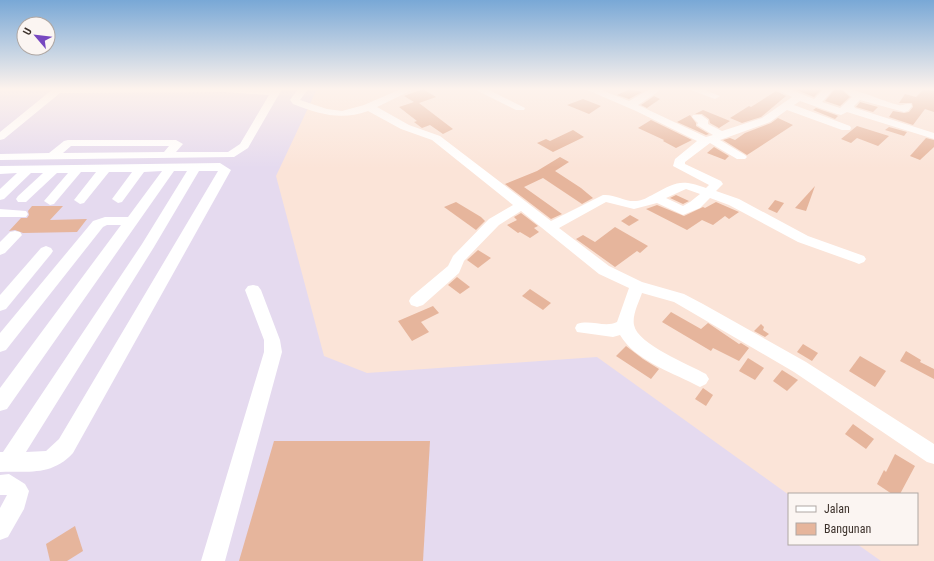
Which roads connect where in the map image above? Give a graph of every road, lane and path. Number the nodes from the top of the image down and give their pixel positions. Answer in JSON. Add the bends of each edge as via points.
{"nodes":[{"id":1,"x":27,"y":115,"type":"edge"},
{"id":2,"x":262,"y":115,"type":"edge"},
{"id":3,"x":383,"y":115,"type":"edge"},
{"id":4,"x":653,"y":115,"type":"edge"},
{"id":5,"x":773,"y":115,"type":"edge"},
{"id":6,"x":811,"y":115,"type":"edge"},
{"id":7,"x":870,"y":115,"type":"edge"},
{"id":8,"x":697,"y":117,"type":"dead end"},
{"id":9,"x":846,"y":128,"type":"dead end"},
{"id":10,"x":723,"y":136,"type":"junction"},
{"id":11,"x":934,"y":136,"type":"edge"},
{"id":12,"x":0,"y":137,"type":"edge"},
{"id":13,"x":708,"y":140,"type":"junction"},
{"id":14,"x":0,"y":157,"type":"edge"},
{"id":15,"x":741,"y":158,"type":"dead end"},
{"id":16,"x":169,"y":162,"type":"junction"},
{"id":17,"x":53,"y":163,"type":"junction"},
{"id":18,"x":195,"y":167,"type":"junction"},
{"id":19,"x":106,"y":168,"type":"junction"},
{"id":20,"x":141,"y":168,"type":"junction"},
{"id":21,"x":28,"y":169,"type":"junction"},
{"id":22,"x":78,"y":169,"type":"junction"},
{"id":23,"x":0,"y":170,"type":"edge"},
{"id":24,"x":711,"y":192,"type":"junction"},
{"id":25,"x":0,"y":196,"type":"edge"},
{"id":26,"x":658,"y":198,"type":"junction"},
{"id":27,"x":22,"y":199,"type":"dead end"},
{"id":28,"x":118,"y":199,"type":"dead end"},
{"id":29,"x":80,"y":200,"type":"dead end"},
{"id":30,"x":50,"y":201,"type":"dead end"},
{"id":31,"x":522,"y":205,"type":"junction"},
{"id":32,"x":0,"y":213,"type":"edge"},
{"id":33,"x":21,"y":214,"type":"dead end"},
{"id":34,"x":132,"y":221,"type":"junction"},
{"id":35,"x":549,"y":228,"type":"junction"},
{"id":36,"x":15,"y":235,"type":"dead end"},
{"id":37,"x":0,"y":250,"type":"edge"},
{"id":38,"x":46,"y":251,"type":"dead end"},
{"id":39,"x":859,"y":259,"type":"dead end"},
{"id":40,"x":638,"y":286,"type":"junction"},
{"id":41,"x":253,"y":290,"type":"dead end"},
{"id":42,"x":417,"y":301,"type":"dead end"},
{"id":43,"x":0,"y":305,"type":"edge"},
{"id":44,"x":625,"y":325,"type":"junction"},
{"id":45,"x":583,"y":328,"type":"dead end"},
{"id":46,"x":0,"y":345,"type":"edge"},
{"id":47,"x":700,"y":378,"type":"dead end"},
{"id":48,"x":0,"y":402,"type":"edge"},
{"id":49,"x":934,"y":455,"type":"edge"},
{"id":50,"x":4,"y":462,"type":"edge"},
{"id":51,"x":0,"y":484,"type":"edge"},
{"id":52,"x":0,"y":529,"type":"edge"},
{"id":53,"x":213,"y":561,"type":"edge"}],
"edges":[{"from":1,"to":12,"type":"street"},
{"from":2,"to":16,"type":"street","via":[[240,150],[230,155]]},
{"from":3,"to":31,"type":"street","via":[[405,128],[436,138]]},
{"from":4,"to":13,"type":"street"},
{"from":5,"to":10,"type":"street"},
{"from":6,"to":9,"type":"street"},
{"from":7,"to":11,"type":"street"},
{"from":8,"to":10,"type":"street","via":[[704,122],[702,125]]},
{"from":10,"to":13,"type":"street"},
{"from":13,"to":15,"type":"street"},
{"from":13,"to":24,"type":"street","via":[[677,164],[717,183]]},
{"from":14,"to":17,"type":"street"},
{"from":16,"to":17,"type":"street"},
{"from":16,"to":18,"type":"street"},
{"from":16,"to":20,"type":"street"},
{"from":16,"to":34,"type":"street"},
{"from":17,"to":21,"type":"street"},
{"from":17,"to":22,"type":"street"},
{"from":17,"to":27,"type":"street"},
{"from":18,"to":50,"type":"street","via":[[147,247]]},
{"from":18,"to":50,"type":"street","via":[[220,167],[224,172],[66,446],[58,456],[47,461]]},
{"from":19,"to":20,"type":"street"},
{"from":19,"to":22,"type":"street"},
{"from":19,"to":29,"type":"street"},
{"from":20,"to":28,"type":"street"},
{"from":21,"to":23,"type":"street"},
{"from":21,"to":25,"type":"street"},
{"from":22,"to":30,"type":"street"},
{"from":24,"to":26,"type":"street","via":[[684,185]]},
{"from":24,"to":26,"type":"street","via":[[683,211]]},
{"from":24,"to":39,"type":"street","via":[[753,211],[803,239]]},
{"from":26,"to":35,"type":"street","via":[[633,206],[611,198],[603,199]]},
{"from":31,"to":35,"type":"street"},
{"from":31,"to":42,"type":"street","via":[[494,222],[458,259],[454,269]]},
{"from":32,"to":33,"type":"street"},
{"from":34,"to":46,"type":"street","via":[[104,221],[98,224]]},
{"from":34,"to":48,"type":"street"},
{"from":35,"to":40,"type":"street","via":[[604,270]]},
{"from":36,"to":37,"type":"street"},
{"from":38,"to":43,"type":"street"},
{"from":40,"to":44,"type":"street"},
{"from":40,"to":49,"type":"street","via":[[679,298],[697,308],[800,367]]},
{"from":41,"to":53,"type":"street","via":[[272,340],[272,352]]},
{"from":44,"to":45,"type":"street","via":[[613,331]]},
{"from":44,"to":47,"type":"street","via":[[627,333],[641,347]]},
{"from":51,"to":52,"type":"street","via":[[9,484],[18,492]]}]}
